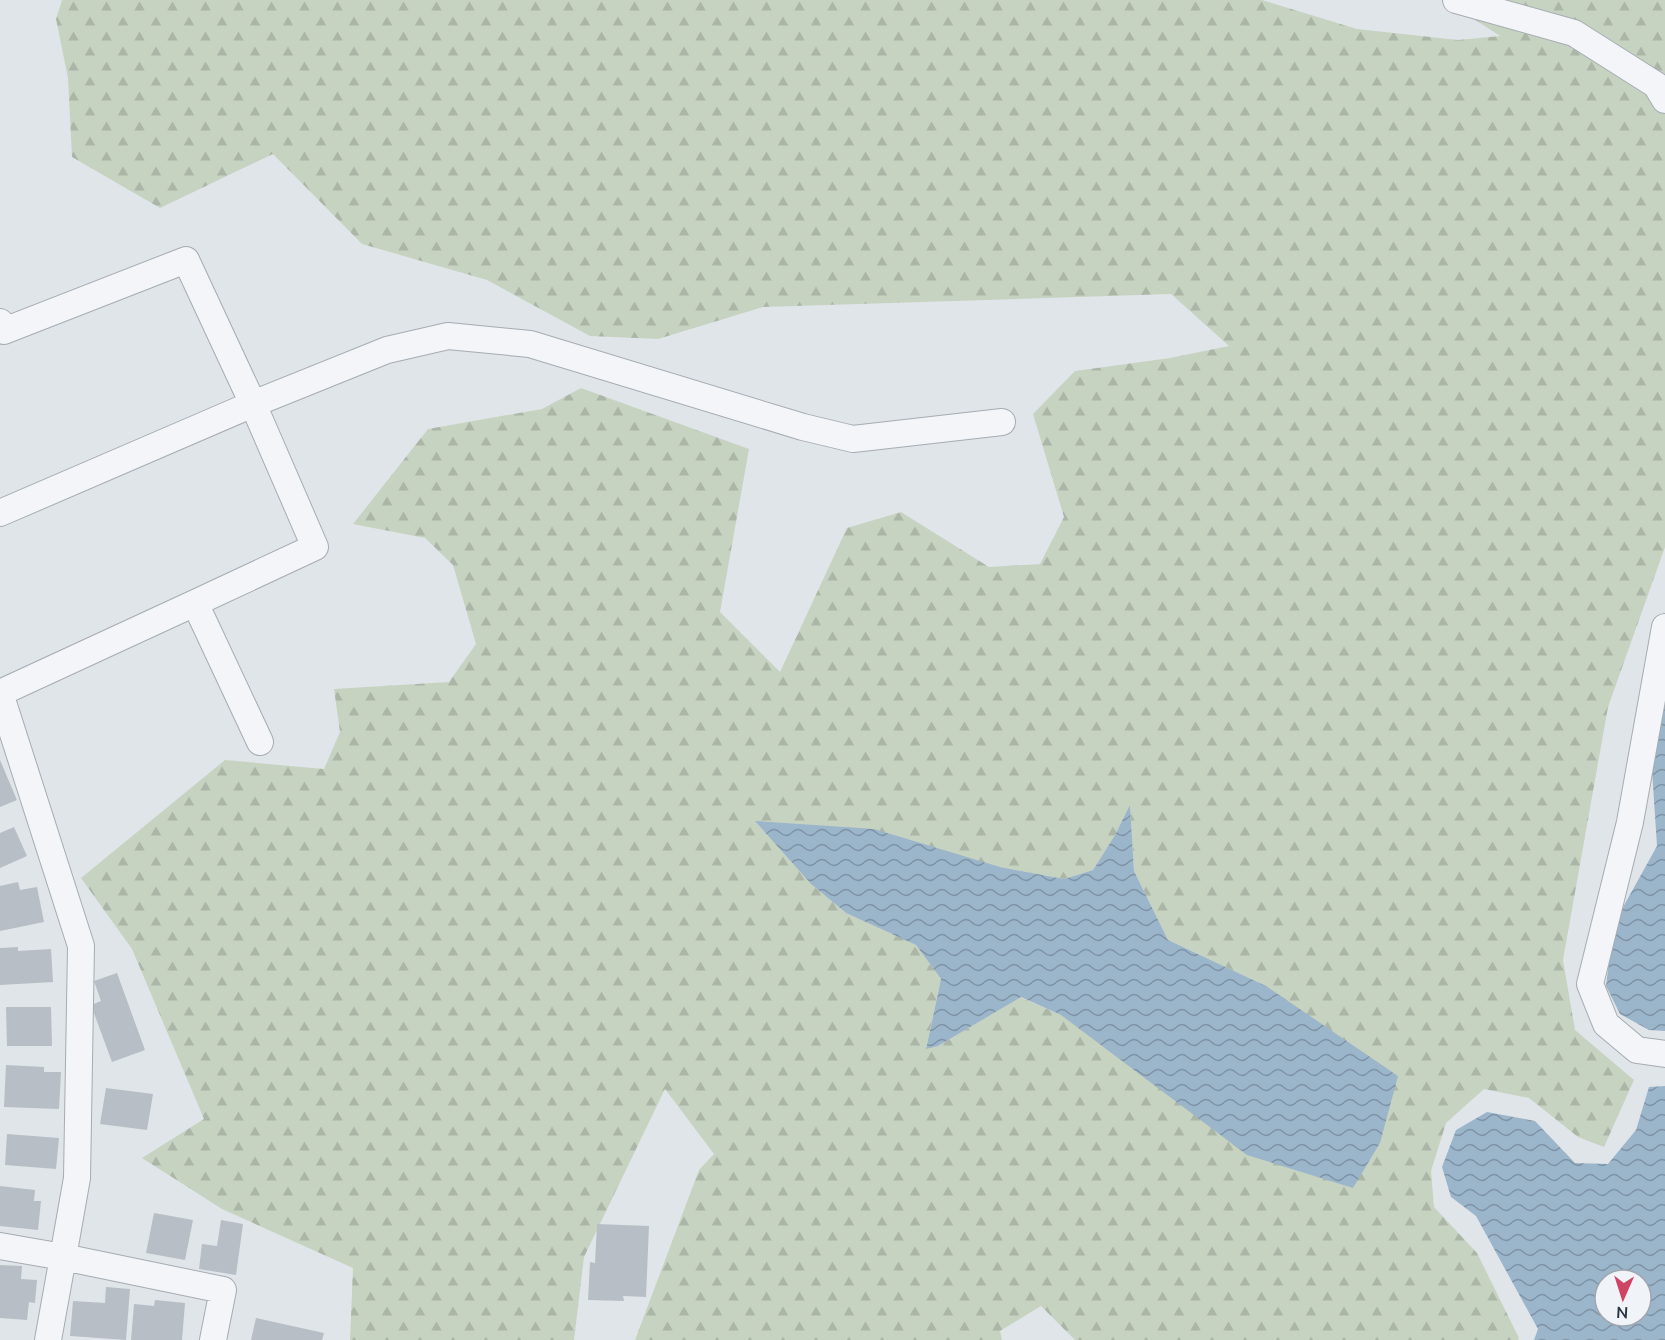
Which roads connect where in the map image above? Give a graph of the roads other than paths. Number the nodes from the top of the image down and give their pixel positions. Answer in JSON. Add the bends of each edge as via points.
{"nodes":[{"id":1,"x":1456,"y":0,"type":"edge"},
{"id":2,"x":1665,"y":100,"type":"edge"},
{"id":3,"x":1,"y":328,"type":"edge"},
{"id":4,"x":253,"y":404,"type":"junction"},
{"id":5,"x":1002,"y":423,"type":"dead end"},
{"id":6,"x":0,"y":513,"type":"edge"},
{"id":7,"x":195,"y":603,"type":"junction"},
{"id":8,"x":1665,"y":627,"type":"edge"},
{"id":9,"x":0,"y":693,"type":"edge"},
{"id":10,"x":260,"y":742,"type":"dead end"},
{"id":11,"x":1665,"y":1054,"type":"edge"},
{"id":12,"x":0,"y":1246,"type":"edge"},
{"id":13,"x":63,"y":1257,"type":"junction"},
{"id":14,"x":48,"y":1340,"type":"edge"},
{"id":15,"x":213,"y":1340,"type":"edge"}],
"edges":[{"from":1,"to":2,"type":"street","via":[[1574,33],[1656,85]]},
{"from":3,"to":4,"type":"street","via":[[186,260]]},
{"from":4,"to":5,"type":"street","via":[[387,350],[448,336],[530,344],[853,439]]},
{"from":4,"to":6,"type":"street"},
{"from":4,"to":7,"type":"street","via":[[315,547]]},
{"from":7,"to":9,"type":"street"},
{"from":7,"to":10,"type":"street"},
{"from":8,"to":11,"type":"street","via":[[1630,822],[1590,984],[1606,1024],[1637,1050]]},
{"from":9,"to":13,"type":"street","via":[[81,946],[77,1178]]},
{"from":12,"to":13,"type":"street"},
{"from":13,"to":14,"type":"street"},
{"from":13,"to":15,"type":"street","via":[[223,1290]]}]}
